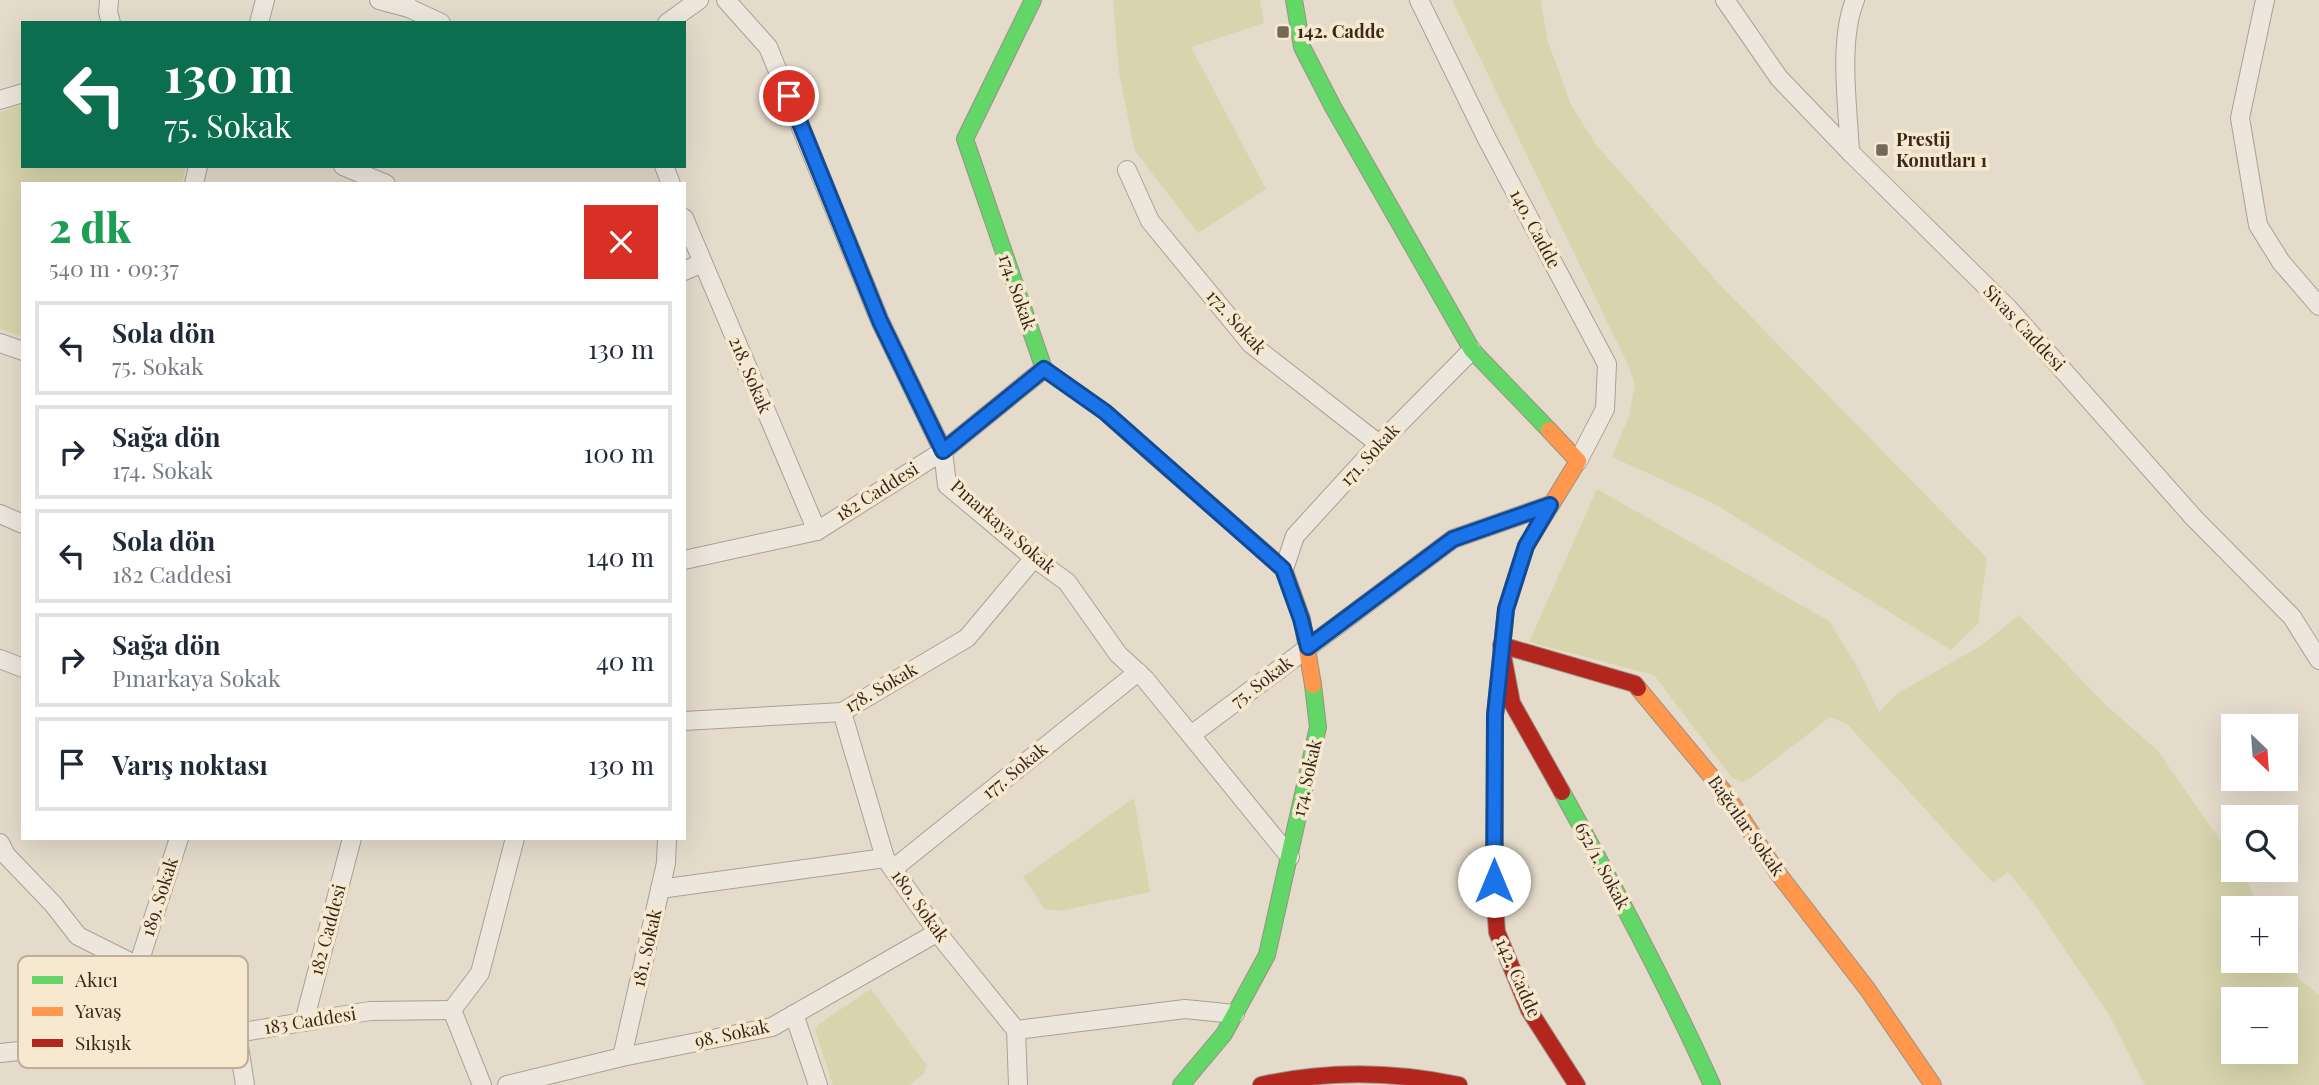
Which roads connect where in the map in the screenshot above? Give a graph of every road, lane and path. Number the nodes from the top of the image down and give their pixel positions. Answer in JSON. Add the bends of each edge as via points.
{"nodes":[{"id":1,"x":109,"y":0,"type":"edge"},
{"id":2,"x":265,"y":0,"type":"edge"},
{"id":3,"x":379,"y":0,"type":"edge"},
{"id":4,"x":699,"y":0,"type":"edge"},
{"id":5,"x":726,"y":0,"type":"edge"},
{"id":6,"x":1033,"y":0,"type":"edge"},
{"id":7,"x":1294,"y":0,"type":"edge"},
{"id":8,"x":1419,"y":0,"type":"edge"},
{"id":9,"x":1725,"y":0,"type":"edge"},
{"id":10,"x":1855,"y":0,"type":"edge"},
{"id":11,"x":2265,"y":0,"type":"edge"},
{"id":12,"x":407,"y":4,"type":"edge"},
{"id":13,"x":110,"y":21,"type":"edge"},
{"id":14,"x":260,"y":21,"type":"edge"},
{"id":15,"x":437,"y":21,"type":"edge"},
{"id":16,"x":670,"y":21,"type":"edge"},
{"id":17,"x":21,"y":94,"type":"edge"},
{"id":18,"x":0,"y":100,"type":"edge"},
{"id":19,"x":1850,"y":152,"type":"junction"},
{"id":20,"x":348,"y":168,"type":"edge"},
{"id":21,"x":1126,"y":170,"type":"dead end"},
{"id":22,"x":381,"y":182,"type":"edge"},
{"id":23,"x":686,"y":223,"type":"edge"},
{"id":24,"x":702,"y":263,"type":"junction"},
{"id":25,"x":686,"y":270,"type":"edge"},
{"id":26,"x":2319,"y":306,"type":"edge"},
{"id":27,"x":0,"y":343,"type":"edge"},
{"id":28,"x":21,"y":350,"type":"edge"},
{"id":29,"x":1472,"y":350,"type":"junction"},
{"id":30,"x":1044,"y":369,"type":"junction"},
{"id":31,"x":1379,"y":444,"type":"junction"},
{"id":32,"x":943,"y":451,"type":"junction"},
{"id":33,"x":1578,"y":461,"type":"junction"},
{"id":34,"x":1550,"y":505,"type":"junction"},
{"id":35,"x":0,"y":514,"type":"edge"},
{"id":36,"x":21,"y":523,"type":"edge"},
{"id":37,"x":817,"y":531,"type":"junction"},
{"id":38,"x":1034,"y":558,"type":"junction"},
{"id":39,"x":686,"y":560,"type":"edge"},
{"id":40,"x":1283,"y":569,"type":"junction"},
{"id":41,"x":1502,"y":645,"type":"junction"},
{"id":42,"x":1308,"y":647,"type":"junction"},
{"id":43,"x":0,"y":659,"type":"edge"},
{"id":44,"x":2319,"y":660,"type":"edge"},
{"id":45,"x":21,"y":667,"type":"edge"},
{"id":46,"x":1138,"y":673,"type":"junction"},
{"id":47,"x":842,"y":712,"type":"junction"},
{"id":48,"x":686,"y":721,"type":"edge"},
{"id":49,"x":1191,"y":735,"type":"junction"},
{"id":50,"x":178,"y":840,"type":"edge"},
{"id":51,"x":351,"y":840,"type":"edge"},
{"id":52,"x":514,"y":840,"type":"edge"},
{"id":53,"x":667,"y":840,"type":"edge"},
{"id":54,"x":2,"y":852,"type":"edge"},
{"id":55,"x":1290,"y":856,"type":"junction"},
{"id":56,"x":889,"y":864,"type":"junction"},
{"id":57,"x":660,"y":889,"type":"junction"},
{"id":58,"x":938,"y":932,"type":"junction"},
{"id":59,"x":118,"y":956,"type":"edge"},
{"id":60,"x":141,"y":956,"type":"edge"},
{"id":61,"x":452,"y":1010,"type":"junction"},
{"id":62,"x":794,"y":1014,"type":"junction"},
{"id":63,"x":1235,"y":1014,"type":"junction"},
{"id":64,"x":304,"y":1022,"type":"junction"},
{"id":65,"x":1016,"y":1030,"type":"junction"},
{"id":66,"x":248,"y":1031,"type":"edge"},
{"id":67,"x":18,"y":1051,"type":"edge"},
{"id":68,"x":0,"y":1053,"type":"edge"},
{"id":69,"x":622,"y":1057,"type":"junction"},
{"id":70,"x":1280,"y":1083,"type":"edge"},
{"id":71,"x":1577,"y":1084,"type":"edge"},
{"id":72,"x":482,"y":1085,"type":"edge"},
{"id":73,"x":507,"y":1085,"type":"edge"},
{"id":74,"x":818,"y":1085,"type":"edge"},
{"id":75,"x":1018,"y":1085,"type":"edge"},
{"id":76,"x":1181,"y":1085,"type":"edge"},
{"id":77,"x":1261,"y":1085,"type":"edge"},
{"id":78,"x":1459,"y":1085,"type":"edge"},
{"id":79,"x":1555,"y":1085,"type":"edge"},
{"id":80,"x":1712,"y":1085,"type":"edge"},
{"id":81,"x":1933,"y":1085,"type":"edge"}],
"edges":[{"from":1,"to":13,"type":"street"},
{"from":2,"to":14,"type":"street"},
{"from":3,"to":12,"type":"street"},
{"from":4,"to":16,"type":"street"},
{"from":5,"to":32,"type":"street","name":"Pınarkaya Sokak","via":[[768,47],[880,321]]},
{"from":6,"to":30,"type":"street","name":"174. Sokak","via":[[965,139]]},
{"from":7,"to":29,"type":"street","via":[[1302,47]]},
{"from":8,"to":33,"type":"street","name":"140. Cadde","via":[[1607,364],[1605,409]]},
{"from":9,"to":19,"type":"street","name":"Sivas Caddesi","via":[[1779,78]]},
{"from":10,"to":19,"type":"street","via":[[1845,64]]},
{"from":11,"to":26,"type":"street","via":[[2240,118],[2258,225],[2281,262]]},
{"from":12,"to":15,"type":"street"},
{"from":17,"to":18,"type":"street"},
{"from":19,"to":44,"type":"street","name":"Sivas Caddesi","via":[[2008,308],[2194,518],[2292,617]]},
{"from":20,"to":22,"type":"street"},
{"from":21,"to":31,"type":"street","name":"172. Sokak","via":[[1150,221],[1251,344]]},
{"from":23,"to":24,"type":"street","name":"218. Sokak"},
{"from":24,"to":25,"type":"street"},
{"from":24,"to":37,"type":"street","name":"218. Sokak"},
{"from":27,"to":28,"type":"street"},
{"from":29,"to":31,"type":"street","name":"171. Sokak"},
{"from":29,"to":33,"type":"street"},
{"from":30,"to":32,"type":"street","name":"182 Caddesi"},
{"from":30,"to":40,"type":"street","name":"174. Sokak","via":[[1105,412]]},
{"from":31,"to":40,"type":"street","name":"171. Sokak","via":[[1295,536]]},
{"from":32,"to":37,"type":"street","name":"182 Caddesi"},
{"from":32,"to":38,"type":"street","name":"Pınarkaya Sokak","via":[[947,485]]},
{"from":33,"to":34,"type":"street","name":"142. Cadde"},
{"from":34,"to":41,"type":"street","name":"142. Cadde","via":[[1526,546],[1506,609]]},
{"from":34,"to":42,"type":"street","name":"75. Sokak","via":[[1453,539]]},
{"from":35,"to":36,"type":"street"},
{"from":37,"to":39,"type":"street","name":"182 Caddesi"},
{"from":38,"to":46,"type":"street","name":"Pınarkaya Sokak","via":[[1067,582],[1118,654]]},
{"from":38,"to":47,"type":"street","name":"178. Sokak","via":[[967,638]]},
{"from":40,"to":42,"type":"street","name":"174. Sokak"},
{"from":41,"to":71,"type":"street","name":"142. Cadde","via":[[1495,715],[1497,932],[1530,1010]]},
{"from":41,"to":80,"type":"street","name":"652/1. Sokak","via":[[1512,703],[1608,874]]},
{"from":41,"to":81,"type":"street","name":"Bağcılar Sokak","via":[[1635,684],[1725,793]]},
{"from":42,"to":49,"type":"street","name":"75. Sokak"},
{"from":42,"to":55,"type":"street","name":"174. Sokak","via":[[1318,727]]},
{"from":43,"to":45,"type":"street"},
{"from":46,"to":49,"type":"street","name":"Pınarkaya Sokak"},
{"from":46,"to":56,"type":"street","name":"177. Sokak"},
{"from":47,"to":48,"type":"street","name":"178. Sokak"},
{"from":47,"to":56,"type":"street","name":"180. Sokak"},
{"from":49,"to":55,"type":"street","name":"Pınarkaya Sokak"},
{"from":50,"to":60,"type":"street","name":"189. Sokak"},
{"from":51,"to":64,"type":"street","name":"182 Caddesi"},
{"from":52,"to":61,"type":"street","via":[[480,973]]},
{"from":53,"to":57,"type":"street","name":"181. Sokak"},
{"from":54,"to":59,"type":"street","via":[[78,936]]},
{"from":55,"to":63,"type":"street","name":"174. Sokak","via":[[1266,955]]},
{"from":56,"to":57,"type":"street"},
{"from":56,"to":58,"type":"street","name":"180. Sokak"},
{"from":57,"to":69,"type":"street","name":"181. Sokak"},
{"from":58,"to":62,"type":"street","name":"98. Sokak"},
{"from":58,"to":65,"type":"street","name":"180. Sokak"},
{"from":61,"to":64,"type":"street","name":"183 Caddesi","via":[[370,1011]]},
{"from":61,"to":72,"type":"street"},
{"from":62,"to":69,"type":"street","name":"98. Sokak","via":[[772,1027]]},
{"from":62,"to":74,"type":"street"},
{"from":63,"to":65,"type":"street","via":[[1185,1009]]},
{"from":63,"to":76,"type":"street","name":"174. Sokak"},
{"from":64,"to":66,"type":"street","name":"183 Caddesi"},
{"from":65,"to":75,"type":"street"},
{"from":67,"to":68,"type":"street","name":"183 Caddesi"},
{"from":69,"to":73,"type":"street","name":"98. Sokak"},
{"from":70,"to":77,"type":"street"},
{"from":70,"to":78,"type":"street","via":[[1363,1072]]},
{"from":71,"to":79,"type":"street"}]}
